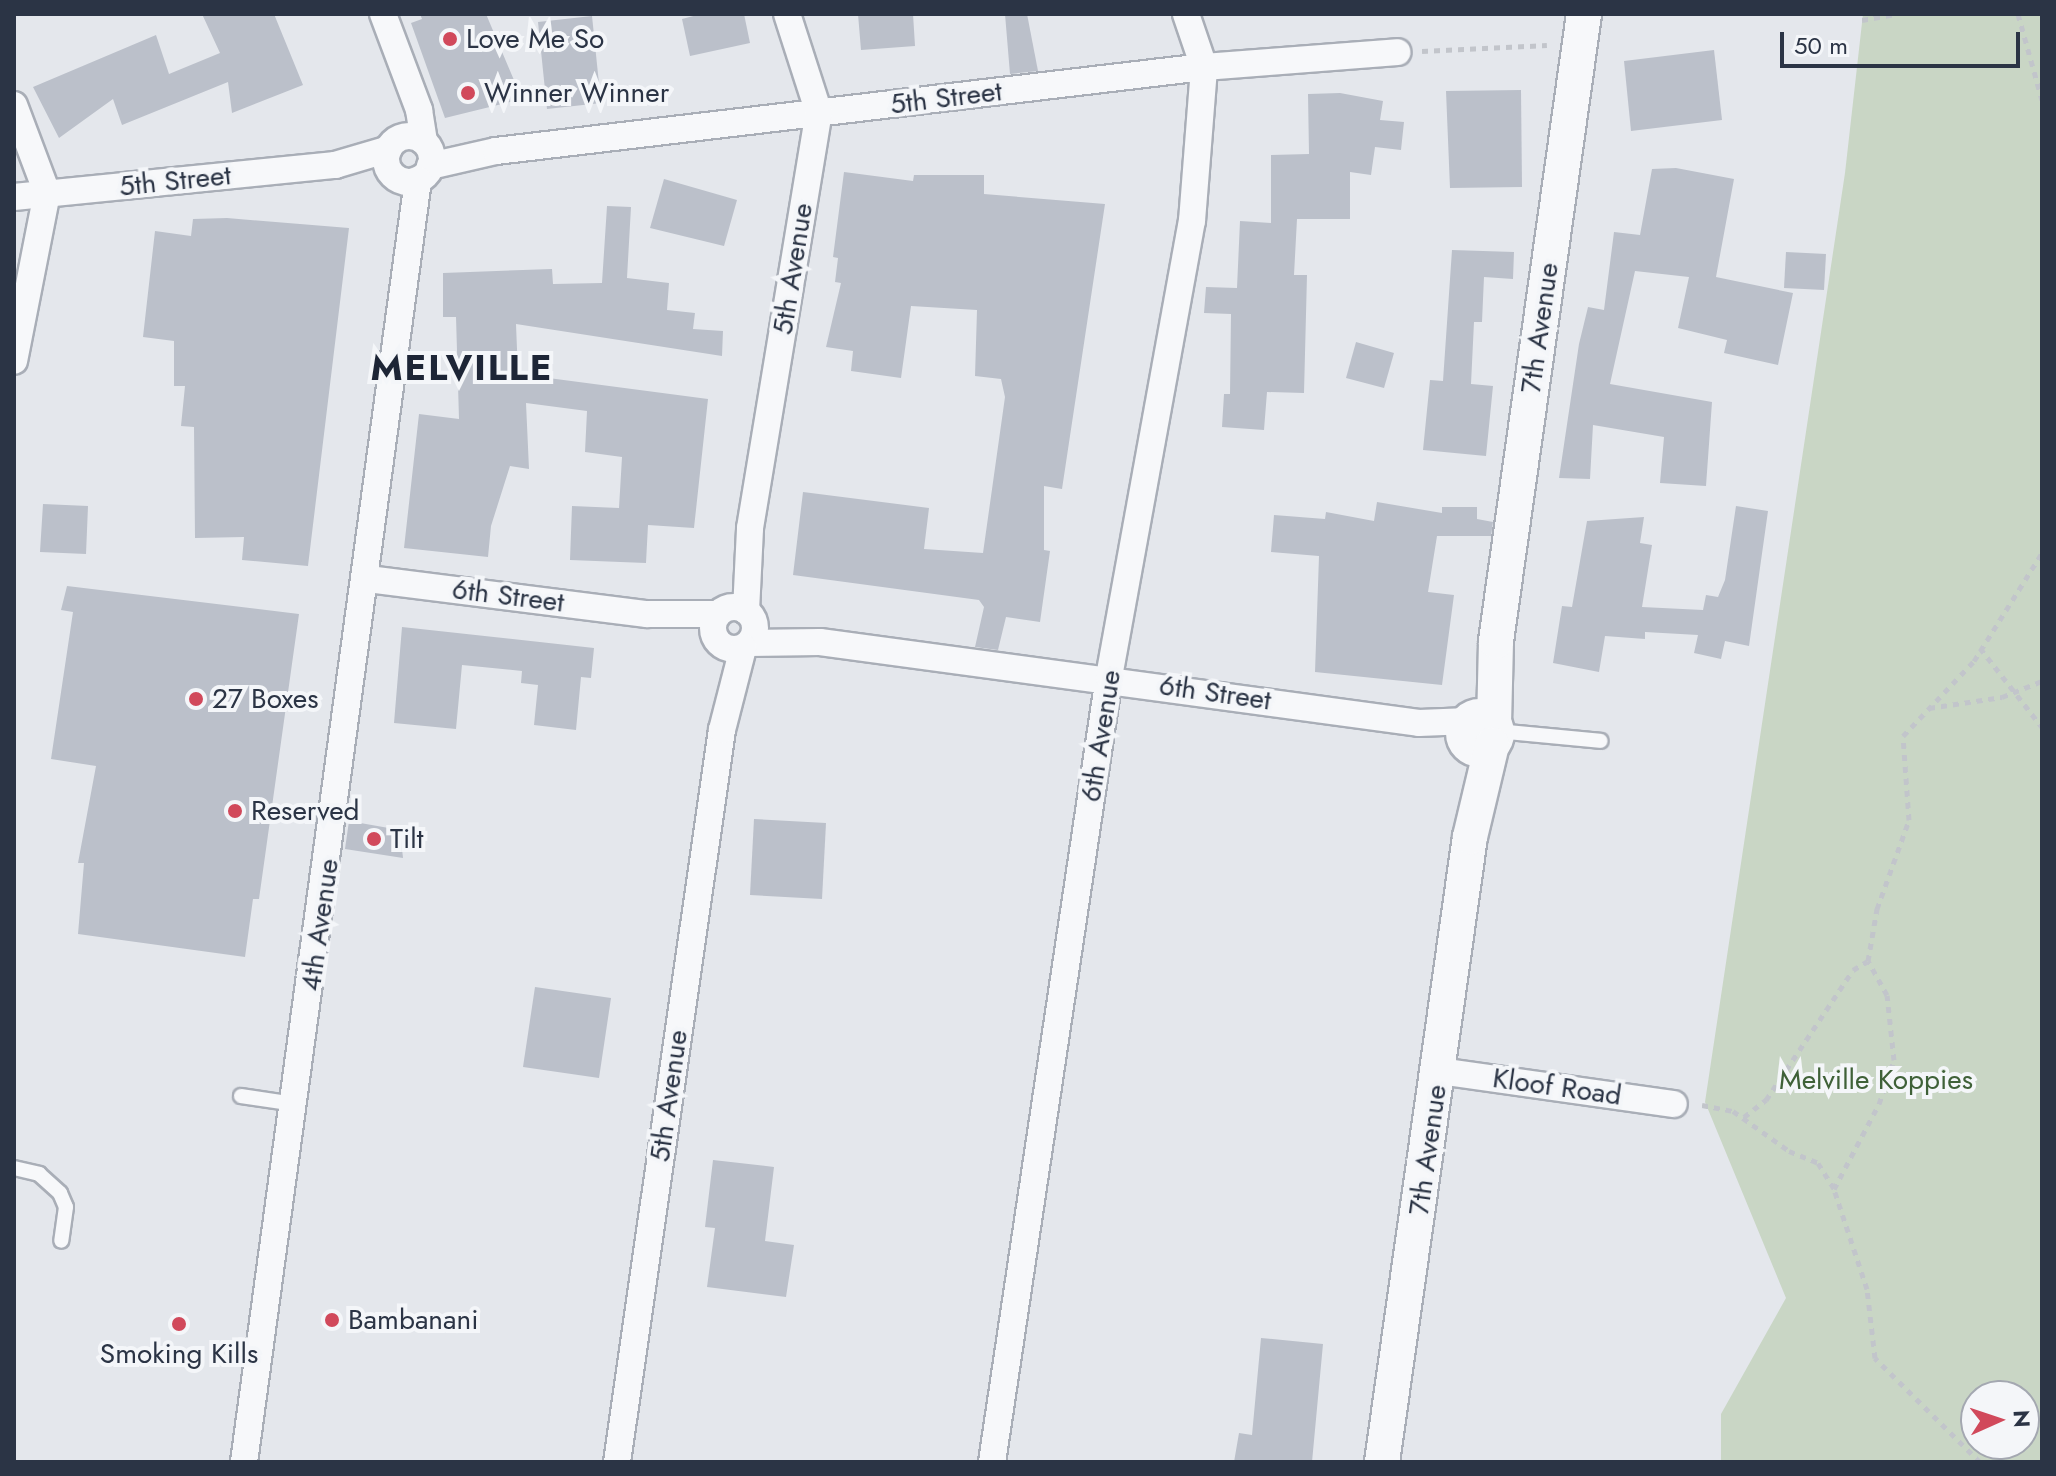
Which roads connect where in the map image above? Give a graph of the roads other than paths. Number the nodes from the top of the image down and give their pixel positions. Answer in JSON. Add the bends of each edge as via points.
{"nodes":[{"id":1,"x":383,"y":14,"type":"edge"},
{"id":2,"x":787,"y":14,"type":"edge"},
{"id":3,"x":1186,"y":14,"type":"edge"},
{"id":4,"x":1583,"y":29,"type":"edge"},
{"id":5,"x":1397,"y":52,"type":"road end"},
{"id":6,"x":1204,"y":67,"type":"junction"},
{"id":7,"x":14,"y":105,"type":"edge"},
{"id":8,"x":819,"y":113,"type":"junction"},
{"id":9,"x":411,"y":159,"type":"junction"},
{"id":10,"x":47,"y":193,"type":"junction"},
{"id":11,"x":14,"y":197,"type":"edge"},
{"id":12,"x":14,"y":361,"type":"edge"},
{"id":13,"x":368,"y":579,"type":"junction"},
{"id":14,"x":734,"y":628,"type":"junction"},
{"id":15,"x":1109,"y":677,"type":"junction"},
{"id":16,"x":1480,"y":732,"type":"junction"},
{"id":17,"x":1601,"y":741,"type":"dead end"},
{"id":18,"x":1439,"y":1071,"type":"junction"},
{"id":19,"x":241,"y":1096,"type":"dead end"},
{"id":20,"x":295,"y":1104,"type":"junction"},
{"id":21,"x":1674,"y":1104,"type":"road end"},
{"id":22,"x":14,"y":1168,"type":"edge"},
{"id":23,"x":61,"y":1241,"type":"dead end"},
{"id":24,"x":244,"y":1462,"type":"edge"},
{"id":25,"x":617,"y":1462,"type":"edge"},
{"id":26,"x":992,"y":1462,"type":"edge"},
{"id":27,"x":1382,"y":1462,"type":"edge"}],
"edges":[{"from":1,"to":9,"type":"street","name":"4th Avenue","via":[[404,82],[419,110]]},
{"from":2,"to":8,"type":"street","name":"5th Avenue"},
{"from":3,"to":6,"type":"street","name":"6th Avenue"},
{"from":4,"to":16,"type":"street","name":"7th Avenue"},
{"from":5,"to":6,"type":"street","name":"5th Street"},
{"from":6,"to":8,"type":"street","name":"5th Street"},
{"from":6,"to":15,"type":"street","name":"6th Avenue","via":[[1192,221]]},
{"from":7,"to":10,"type":"street"},
{"from":8,"to":9,"type":"street","name":"5th Street"},
{"from":8,"to":14,"type":"street","name":"5th Avenue"},
{"from":9,"to":10,"type":"street","name":"5th Street"},
{"from":9,"to":13,"type":"street","name":"4th Avenue","via":[[407,245]]},
{"from":10,"to":11,"type":"street","name":"5th Street"},
{"from":10,"to":12,"type":"street"},
{"from":13,"to":14,"type":"street","name":"6th Street"},
{"from":13,"to":20,"type":"street","name":"4th Avenue"},
{"from":14,"to":15,"type":"street","name":"6th Street"},
{"from":14,"to":25,"type":"street","name":"5th Avenue"},
{"from":15,"to":16,"type":"street","name":"6th Street"},
{"from":15,"to":26,"type":"street","name":"6th Avenue"},
{"from":16,"to":17,"type":"lane"},
{"from":16,"to":18,"type":"street","name":"7th Avenue"},
{"from":18,"to":21,"type":"street","name":"Kloof Road"},
{"from":18,"to":27,"type":"street","name":"7th Avenue"},
{"from":19,"to":20,"type":"lane"},
{"from":20,"to":24,"type":"street","name":"4th Avenue"},
{"from":22,"to":23,"type":"lane","via":[[39,1174],[60,1193],[66,1207]]}]}
